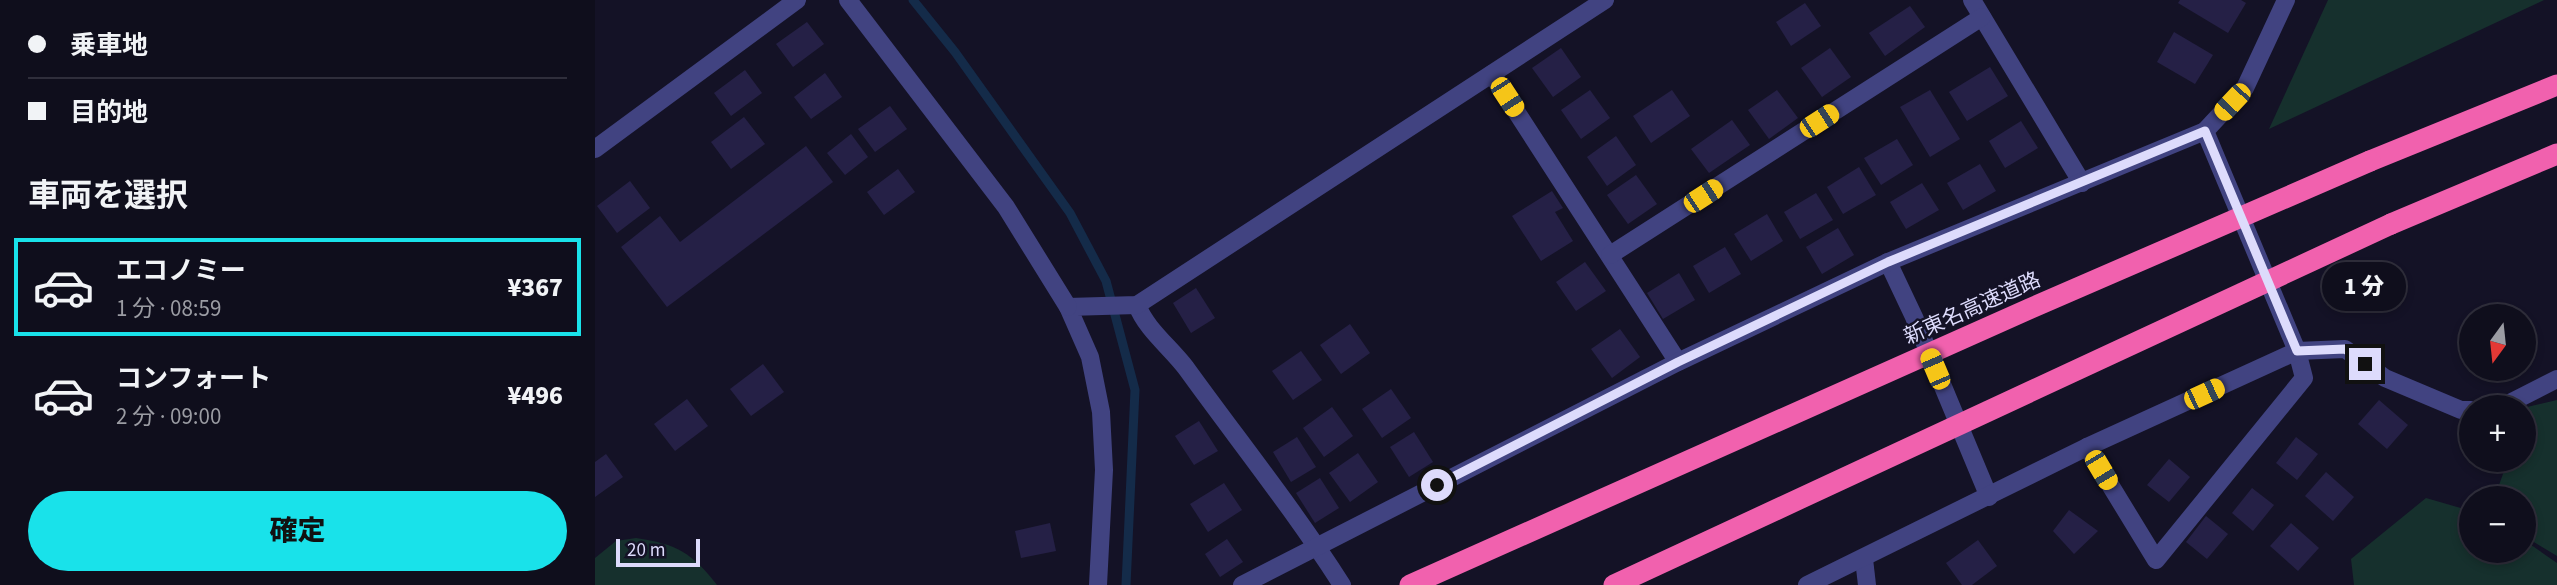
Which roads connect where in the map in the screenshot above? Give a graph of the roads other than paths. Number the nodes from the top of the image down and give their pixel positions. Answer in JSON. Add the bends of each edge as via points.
{"nodes":[{"id":1,"x":797,"y":0,"type":"edge"},
{"id":2,"x":848,"y":0,"type":"edge"},
{"id":3,"x":1605,"y":0,"type":"edge"},
{"id":4,"x":1972,"y":0,"type":"edge"},
{"id":5,"x":2286,"y":0,"type":"edge"},
{"id":6,"x":1982,"y":17,"type":"junction"},
{"id":7,"x":1492,"y":74,"type":"junction"},
{"id":8,"x":2557,"y":85,"type":"edge"},
{"id":9,"x":2205,"y":131,"type":"junction"},
{"id":10,"x":595,"y":149,"type":"edge"},
{"id":11,"x":2557,"y":155,"type":"edge"},
{"id":12,"x":2083,"y":183,"type":"junction"},
{"id":13,"x":1610,"y":256,"type":"junction"},
{"id":14,"x":1888,"y":262,"type":"junction"},
{"id":15,"x":1137,"y":305,"type":"junction"},
{"id":16,"x":1067,"y":307,"type":"junction"},
{"id":17,"x":2297,"y":351,"type":"junction"},
{"id":18,"x":1678,"y":362,"type":"junction"},
{"id":19,"x":2557,"y":379,"type":"edge"},
{"id":20,"x":2526,"y":395,"type":"edge"},
{"id":21,"x":2459,"y":409,"type":"edge"},
{"id":22,"x":2087,"y":447,"type":"junction"},
{"id":23,"x":1989,"y":497,"type":"junction"},
{"id":24,"x":1317,"y":546,"type":"junction"},
{"id":25,"x":1685,"y":551,"type":"junction"},
{"id":26,"x":1864,"y":559,"type":"junction"},
{"id":27,"x":1098,"y":585,"type":"edge"},
{"id":28,"x":1242,"y":585,"type":"edge"},
{"id":29,"x":1342,"y":585,"type":"edge"},
{"id":30,"x":1411,"y":585,"type":"edge"},
{"id":31,"x":1614,"y":585,"type":"edge"},
{"id":32,"x":1629,"y":585,"type":"edge"},
{"id":33,"x":1808,"y":585,"type":"edge"},
{"id":34,"x":1867,"y":585,"type":"edge"}],
"edges":[{"from":1,"to":10,"type":"street"},
{"from":2,"to":16,"type":"street","via":[[1006,207]]},
{"from":3,"to":7,"type":"street"},
{"from":4,"to":6,"type":"street"},
{"from":5,"to":9,"type":"street","via":[[2245,88]]},
{"from":6,"to":12,"type":"street"},
{"from":6,"to":13,"type":"street"},
{"from":7,"to":13,"type":"street"},
{"from":7,"to":15,"type":"street"},
{"from":8,"to":30,"type":"highway","name":"新東名高速道路","bridge":true,"via":[[2029,309]]},
{"from":9,"to":12,"type":"street"},
{"from":9,"to":17,"type":"street"},
{"from":11,"to":25,"type":"highway","bridge":true,"via":[[2391,224]]},
{"from":12,"to":14,"type":"street"},
{"from":13,"to":18,"type":"street"},
{"from":14,"to":18,"type":"street"},
{"from":14,"to":23,"type":"street"},
{"from":15,"to":16,"type":"street"},
{"from":15,"to":24,"type":"street","via":[[1141,317],[1174,353]]},
{"from":16,"to":27,"type":"street","via":[[1090,357],[1101,412],[1104,470]]},
{"from":17,"to":21,"type":"street","via":[[2345,349],[2385,379]]},
{"from":17,"to":22,"type":"street"},
{"from":17,"to":22,"type":"street","via":[[2304,378],[2156,560]]},
{"from":18,"to":24,"type":"street"},
{"from":19,"to":20,"type":"street"},
{"from":22,"to":23,"type":"street"},
{"from":23,"to":26,"type":"street"},
{"from":24,"to":28,"type":"street"},
{"from":24,"to":29,"type":"street"},
{"from":25,"to":31,"type":"highway","bridge":true},
{"from":25,"to":32,"type":"highway","bridge":true},
{"from":26,"to":33,"type":"street"},
{"from":26,"to":34,"type":"street"}]}
